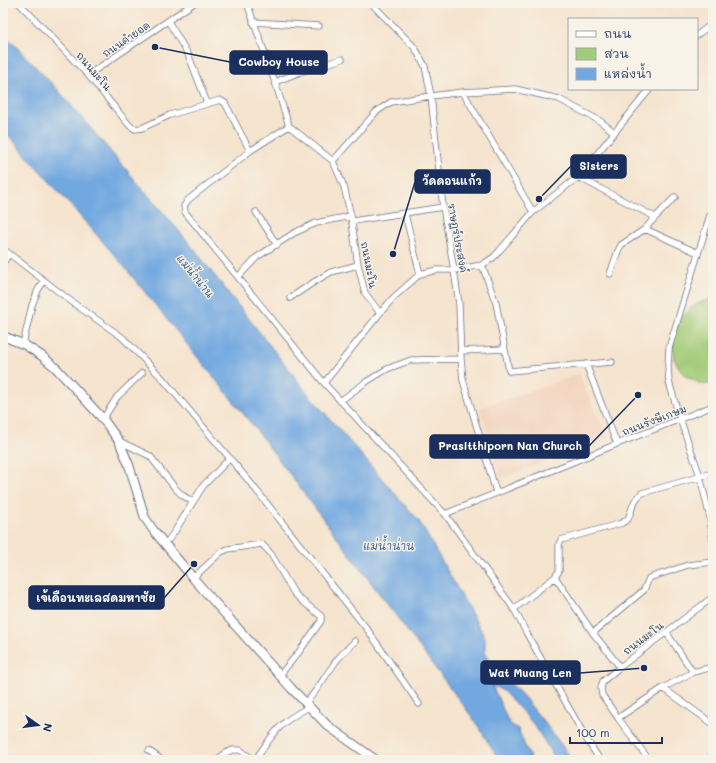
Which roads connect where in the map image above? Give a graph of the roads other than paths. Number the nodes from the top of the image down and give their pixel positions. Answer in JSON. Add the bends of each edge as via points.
{"nodes":[{"id":1,"x":19,"y":3,"type":"edge"},
{"id":2,"x":194,"y":3,"type":"edge"},
{"id":3,"x":247,"y":3,"type":"edge"},
{"id":4,"x":371,"y":3,"type":"edge"},
{"id":5,"x":168,"y":21,"type":"junction"},
{"id":6,"x":253,"y":22,"type":"junction"},
{"id":7,"x":713,"y":23,"type":"edge"},
{"id":8,"x":319,"y":26,"type":"dead end"},
{"id":9,"x":698,"y":33,"type":"edge"},
{"id":10,"x":342,"y":59,"type":"dead end"},
{"id":11,"x":88,"y":76,"type":"junction"},
{"id":12,"x":275,"y":82,"type":"junction"},
{"id":13,"x":649,"y":90,"type":"edge"},
{"id":14,"x":463,"y":92,"type":"junction"},
{"id":15,"x":431,"y":96,"type":"junction"},
{"id":16,"x":208,"y":103,"type":"junction"},
{"id":17,"x":289,"y":126,"type":"junction"},
{"id":18,"x":614,"y":132,"type":"junction"},
{"id":19,"x":250,"y":151,"type":"junction"},
{"id":20,"x":333,"y":161,"type":"junction"},
{"id":21,"x":578,"y":177,"type":"junction"},
{"id":22,"x":675,"y":197,"type":"dead end"},
{"id":23,"x":443,"y":207,"type":"junction"},
{"id":24,"x":256,"y":212,"type":"dead end"},
{"id":25,"x":533,"y":212,"type":"junction"},
{"id":26,"x":405,"y":214,"type":"junction"},
{"id":27,"x":710,"y":215,"type":"dead end"},
{"id":28,"x":655,"y":217,"type":"junction"},
{"id":29,"x":352,"y":219,"type":"junction"},
{"id":30,"x":645,"y":229,"type":"junction"},
{"id":31,"x":276,"y":245,"type":"junction"},
{"id":32,"x":3,"y":249,"type":"edge"},
{"id":33,"x":698,"y":253,"type":"junction"},
{"id":34,"x":9,"y":254,"type":"junction"},
{"id":35,"x":3,"y":263,"type":"edge"},
{"id":36,"x":358,"y":265,"type":"junction"},
{"id":37,"x":482,"y":265,"type":"junction"},
{"id":38,"x":454,"y":270,"type":"junction"},
{"id":39,"x":420,"y":274,"type":"junction"},
{"id":40,"x":610,"y":274,"type":"dead end"},
{"id":41,"x":238,"y":277,"type":"junction"},
{"id":42,"x":44,"y":281,"type":"junction"},
{"id":43,"x":290,"y":298,"type":"dead end"},
{"id":44,"x":380,"y":313,"type":"junction"},
{"id":45,"x":3,"y":336,"type":"edge"},
{"id":46,"x":23,"y":344,"type":"junction"},
{"id":47,"x":504,"y":349,"type":"junction"},
{"id":48,"x":461,"y":352,"type":"junction"},
{"id":49,"x":461,"y":360,"type":"junction"},
{"id":50,"x":612,"y":362,"type":"dead end"},
{"id":51,"x":586,"y":364,"type":"junction"},
{"id":52,"x":142,"y":373,"type":"dead end"},
{"id":53,"x":324,"y":383,"type":"junction"},
{"id":54,"x":340,"y":401,"type":"junction"},
{"id":55,"x":713,"y":406,"type":"edge"},
{"id":56,"x":103,"y":419,"type":"junction"},
{"id":57,"x":680,"y":419,"type":"junction"},
{"id":58,"x":119,"y":441,"type":"junction"},
{"id":59,"x":617,"y":444,"type":"junction"},
{"id":60,"x":230,"y":458,"type":"junction"},
{"id":61,"x":713,"y":472,"type":"edge"},
{"id":62,"x":700,"y":476,"type":"junction"},
{"id":63,"x":496,"y":492,"type":"junction"},
{"id":64,"x":193,"y":502,"type":"junction"},
{"id":65,"x":445,"y":514,"type":"junction"},
{"id":66,"x":169,"y":539,"type":"dead end"},
{"id":67,"x":713,"y":541,"type":"edge"},
{"id":68,"x":713,"y":562,"type":"edge"},
{"id":69,"x":555,"y":577,"type":"junction"},
{"id":70,"x":193,"y":578,"type":"junction"},
{"id":71,"x":713,"y":597,"type":"edge"},
{"id":72,"x":514,"y":609,"type":"junction"},
{"id":73,"x":666,"y":632,"type":"junction"},
{"id":74,"x":592,"y":633,"type":"junction"},
{"id":75,"x":355,"y":641,"type":"dead end"},
{"id":76,"x":620,"y":666,"type":"junction"},
{"id":77,"x":713,"y":667,"type":"edge"},
{"id":78,"x":693,"y":672,"type":"junction"},
{"id":79,"x":279,"y":676,"type":"junction"},
{"id":80,"x":663,"y":688,"type":"junction"},
{"id":81,"x":419,"y":704,"type":"dead end"},
{"id":82,"x":307,"y":705,"type":"junction"},
{"id":83,"x":618,"y":718,"type":"junction"},
{"id":84,"x":713,"y":724,"type":"edge"},
{"id":85,"x":149,"y":751,"type":"dead end"},
{"id":86,"x":713,"y":754,"type":"edge"},
{"id":87,"x":162,"y":760,"type":"edge"},
{"id":88,"x":218,"y":760,"type":"edge"},
{"id":89,"x":254,"y":760,"type":"edge"},
{"id":90,"x":376,"y":760,"type":"edge"},
{"id":91,"x":600,"y":760,"type":"edge"},
{"id":92,"x":649,"y":760,"type":"edge"},
{"id":93,"x":709,"y":760,"type":"edge"}],
"edges":[{"from":1,"to":11,"type":"street","name":"ถนนมะโน"},
{"from":2,"to":5,"type":"street","name":"ถนนคำยอด"},
{"from":3,"to":6,"type":"street"},
{"from":4,"to":15,"type":"street","name":"ราษฎร์ประสงค์","via":[[415,48],[425,66]]},
{"from":5,"to":11,"type":"street","name":"ถนนคำยอด"},
{"from":5,"to":16,"type":"street","via":[[188,54]]},
{"from":6,"to":8,"type":"street"},
{"from":6,"to":12,"type":"street"},
{"from":7,"to":9,"type":"street"},
{"from":10,"to":12,"type":"street"},
{"from":11,"to":16,"type":"street","name":"ถนนมะโน","via":[[135,129]]},
{"from":12,"to":17,"type":"street"},
{"from":13,"to":18,"type":"street"},
{"from":14,"to":15,"type":"street"},
{"from":14,"to":18,"type":"street","via":[[514,89],[559,100],[600,121]]},
{"from":14,"to":25,"type":"street"},
{"from":15,"to":20,"type":"street","via":[[391,102],[383,106]]},
{"from":15,"to":23,"type":"street","name":"ราษฎร์ประสงค์"},
{"from":16,"to":19,"type":"street","name":"ถนนมะโน","via":[[220,100],[225,103]]},
{"from":17,"to":19,"type":"street"},
{"from":17,"to":20,"type":"street","name":"ถนนมะโน"},
{"from":18,"to":21,"type":"street"},
{"from":19,"to":41,"type":"street","via":[[188,200],[184,206],[186,212]]},
{"from":20,"to":29,"type":"street","name":"ถนนมะโน","via":[[344,187]]},
{"from":21,"to":25,"type":"street"},
{"from":21,"to":28,"type":"street"},
{"from":22,"to":28,"type":"street"},
{"from":23,"to":26,"type":"street"},
{"from":23,"to":38,"type":"street","name":"ราษฎร์ประสงค์"},
{"from":24,"to":31,"type":"street"},
{"from":25,"to":37,"type":"street","via":[[494,257]]},
{"from":26,"to":29,"type":"street"},
{"from":26,"to":39,"type":"street"},
{"from":27,"to":33,"type":"street"},
{"from":28,"to":30,"type":"street"},
{"from":29,"to":31,"type":"street","via":[[316,223]]},
{"from":29,"to":36,"type":"street","name":"ถนนมะโน"},
{"from":30,"to":33,"type":"street"},
{"from":30,"to":40,"type":"street","via":[[621,245]]},
{"from":31,"to":41,"type":"street","via":[[257,257]]},
{"from":32,"to":34,"type":"street"},
{"from":33,"to":57,"type":"street","via":[[669,348],[669,382]]},
{"from":34,"to":35,"type":"street"},
{"from":34,"to":42,"type":"street"},
{"from":36,"to":43,"type":"street","via":[[332,272]]},
{"from":36,"to":44,"type":"street","name":"ถนนมะโน","via":[[365,293]]},
{"from":37,"to":38,"type":"street"},
{"from":37,"to":47,"type":"street","via":[[496,303]]},
{"from":38,"to":39,"type":"street"},
{"from":38,"to":48,"type":"street","name":"ราษฎร์ประสงค์","via":[[459,304]]},
{"from":39,"to":44,"type":"street"},
{"from":41,"to":53,"type":"street"},
{"from":42,"to":46,"type":"street","via":[[32,305]]},
{"from":42,"to":60,"type":"street","via":[[122,337],[162,378]]},
{"from":44,"to":53,"type":"street"},
{"from":45,"to":46,"type":"main road"},
{"from":46,"to":56,"type":"main road","via":[[56,368]]},
{"from":47,"to":48,"type":"street"},
{"from":47,"to":51,"type":"street","via":[[509,371]]},
{"from":48,"to":49,"type":"street","name":"ราษฎร์ประสงค์"},
{"from":49,"to":54,"type":"street","via":[[411,360],[387,369]]},
{"from":49,"to":63,"type":"street","name":"ราษฎร์ประสงค์","via":[[463,380]]},
{"from":50,"to":51,"type":"street"},
{"from":51,"to":59,"type":"street"},
{"from":52,"to":56,"type":"street","via":[[117,397]]},
{"from":53,"to":54,"type":"street"},
{"from":54,"to":65,"type":"street"},
{"from":55,"to":57,"type":"street","name":"ถนนรังษีเกษม"},
{"from":56,"to":58,"type":"main road"},
{"from":57,"to":59,"type":"street","name":"ถนนรังษีเกษม"},
{"from":57,"to":62,"type":"street"},
{"from":58,"to":64,"type":"street","via":[[150,456],[175,488]]},
{"from":58,"to":70,"type":"main road","via":[[145,518]]},
{"from":59,"to":63,"type":"street","name":"ถนนรังษีเกษม"},
{"from":60,"to":64,"type":"street","via":[[203,486]]},
{"from":60,"to":81,"type":"street","via":[[367,629]]},
{"from":61,"to":62,"type":"street"},
{"from":62,"to":67,"type":"street"},
{"from":62,"to":69,"type":"street","via":[[642,493],[636,497],[628,519],[622,523],[562,540],[559,544],[559,571]]},
{"from":63,"to":65,"type":"street","name":"ถนนรังษีเกษม"},
{"from":64,"to":66,"type":"street"},
{"from":65,"to":72,"type":"street"},
{"from":68,"to":74,"type":"street","via":[[688,565],[649,578],[644,590]]},
{"from":69,"to":72,"type":"street"},
{"from":69,"to":74,"type":"street"},
{"from":70,"to":79,"type":"main road"},
{"from":70,"to":79,"type":"street","via":[[221,552],[262,544],[271,554],[294,593],[321,616],[321,621]]},
{"from":71,"to":73,"type":"street","name":"ถนนมะโน"},
{"from":72,"to":91,"type":"street"},
{"from":73,"to":76,"type":"street","name":"ถนนมะโน"},
{"from":73,"to":78,"type":"street"},
{"from":74,"to":76,"type":"street"},
{"from":75,"to":82,"type":"street","via":[[331,667]]},
{"from":76,"to":83,"type":"street","name":"ถนนมะโน","via":[[604,681],[601,688],[602,695]]},
{"from":77,"to":78,"type":"street"},
{"from":78,"to":80,"type":"street"},
{"from":79,"to":82,"type":"main road"},
{"from":80,"to":83,"type":"street"},
{"from":80,"to":84,"type":"street"},
{"from":82,"to":89,"type":"street","via":[[273,734]]},
{"from":82,"to":90,"type":"main road","via":[[328,726]]},
{"from":83,"to":92,"type":"street","name":"ถนนมะโน"},
{"from":85,"to":87,"type":"street"},
{"from":86,"to":93,"type":"street"},
{"from":88,"to":89,"type":"street","via":[[233,750],[240,750]]}]}
